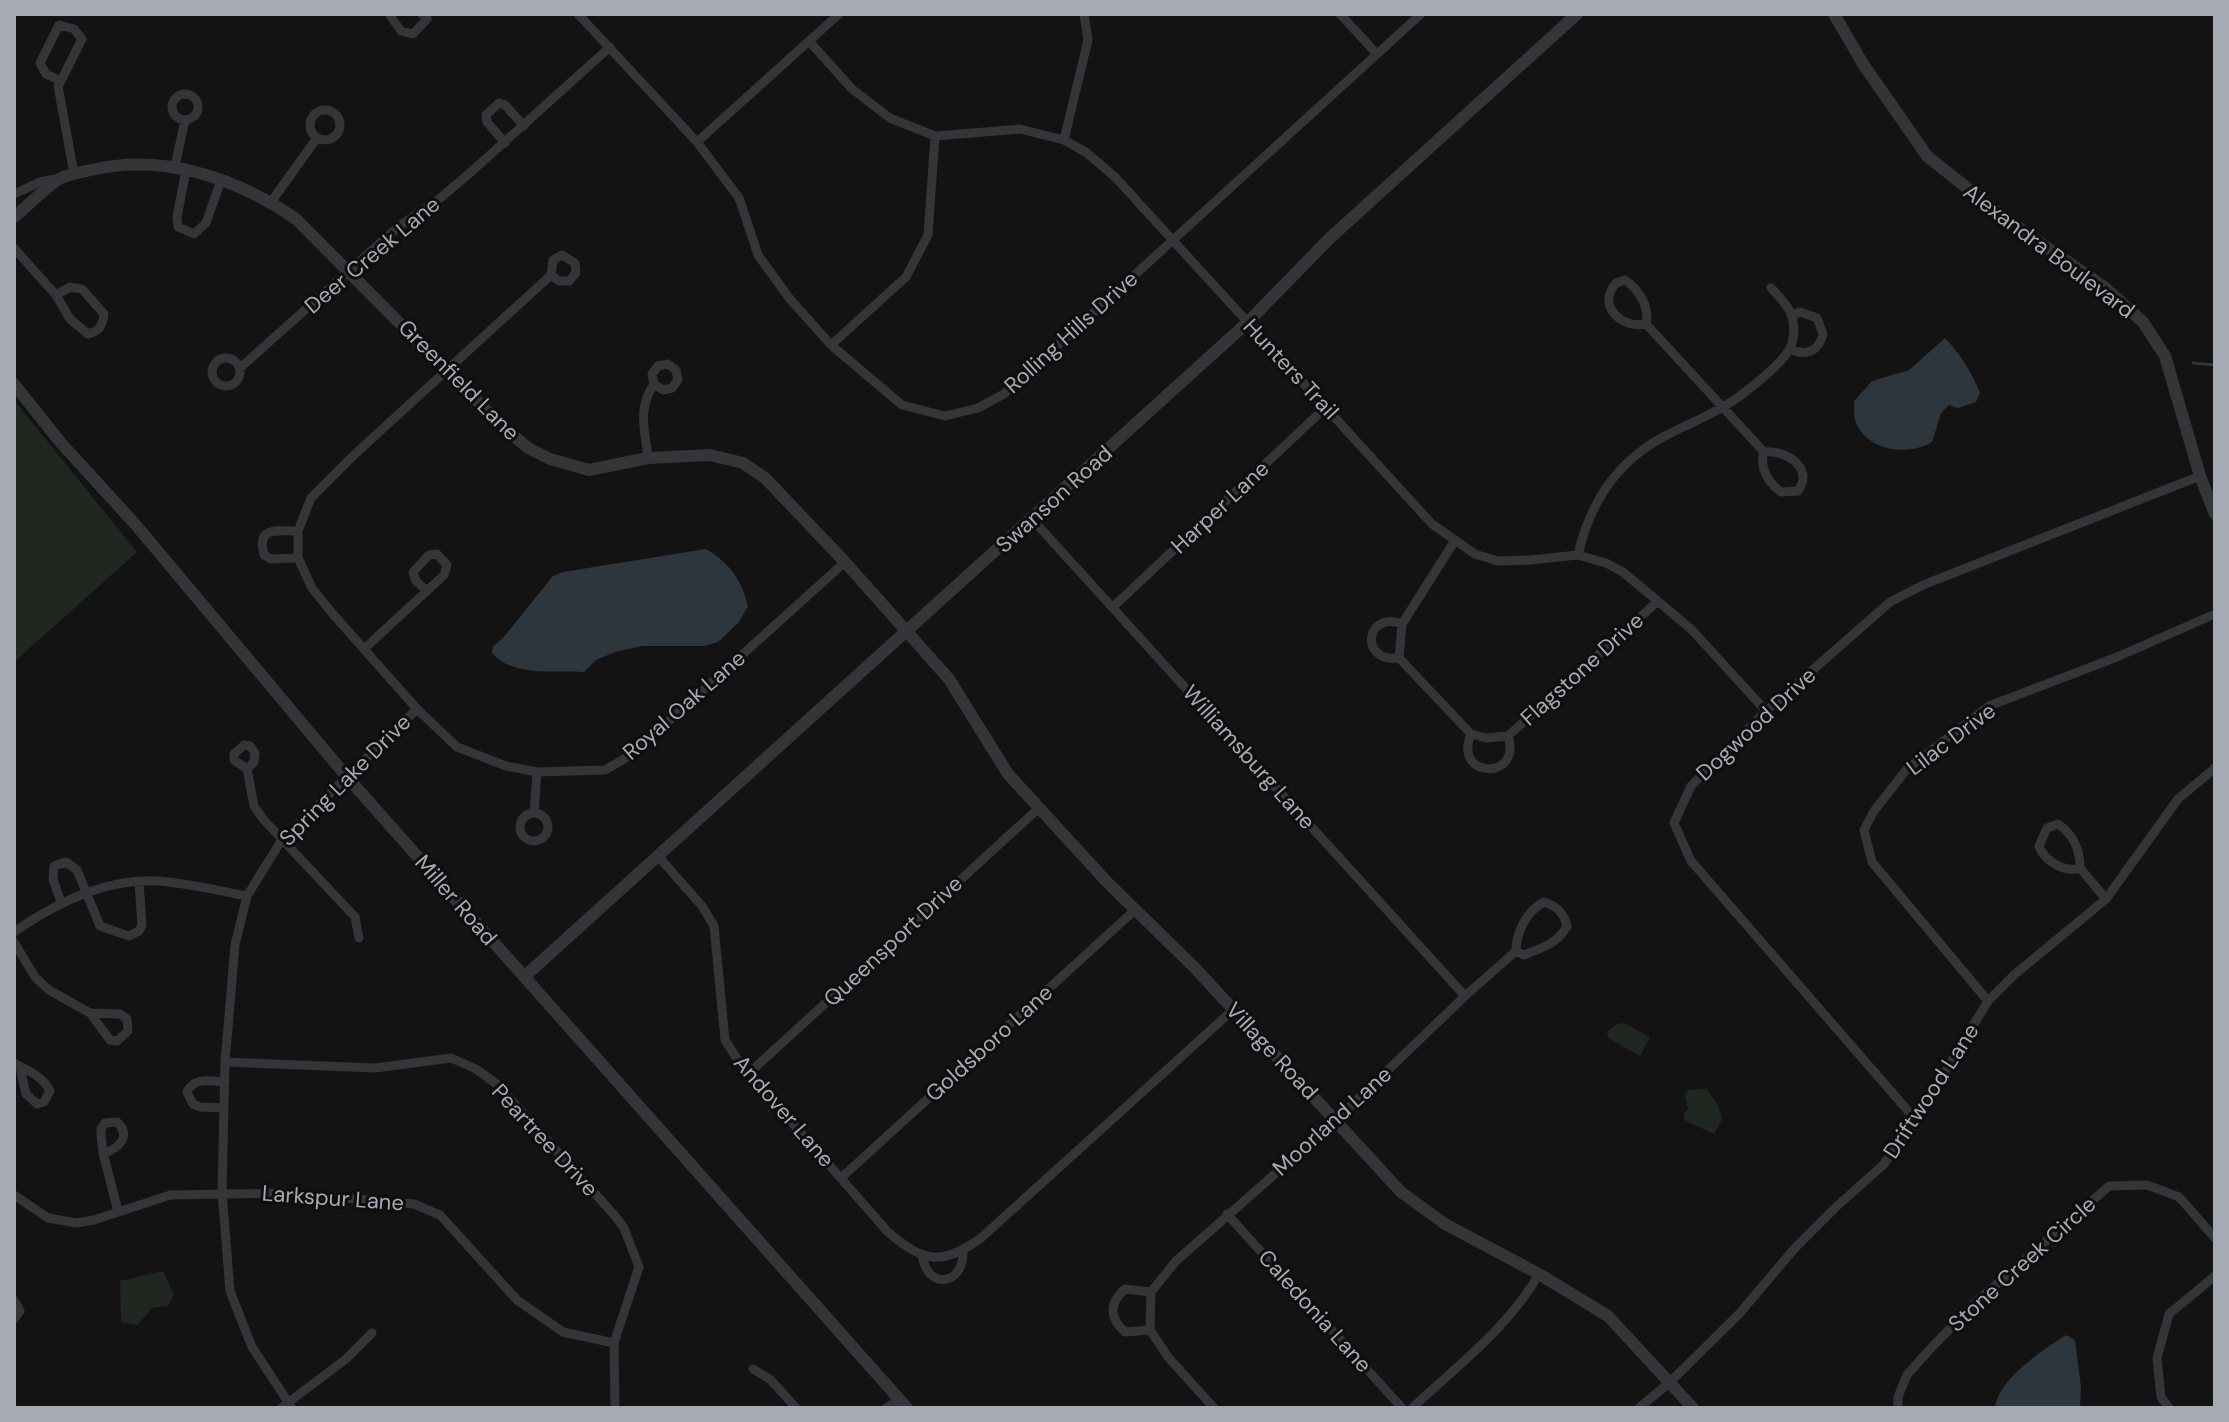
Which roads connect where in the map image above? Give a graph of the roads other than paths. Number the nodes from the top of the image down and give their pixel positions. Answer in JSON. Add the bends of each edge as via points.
{"nodes":[{"id":1,"x":389,"y":14,"type":"edge"},
{"id":2,"x":422,"y":14,"type":"edge"},
{"id":3,"x":578,"y":14,"type":"edge"},
{"id":4,"x":839,"y":14,"type":"edge"},
{"id":5,"x":1084,"y":14,"type":"edge"},
{"id":6,"x":1340,"y":14,"type":"edge"},
{"id":7,"x":1421,"y":14,"type":"edge"},
{"id":8,"x":1577,"y":14,"type":"edge"},
{"id":9,"x":1834,"y":14,"type":"edge"},
{"id":10,"x":809,"y":41,"type":"junction"},
{"id":11,"x":610,"y":47,"type":"junction"},
{"id":12,"x":1377,"y":54,"type":"junction"},
{"id":13,"x":61,"y":81,"type":"junction"},
{"id":14,"x":185,"y":120,"type":"dead end"},
{"id":15,"x":524,"y":126,"type":"junction"},
{"id":16,"x":935,"y":136,"type":"junction"},
{"id":17,"x":317,"y":138,"type":"dead end"},
{"id":18,"x":1064,"y":140,"type":"junction"},
{"id":19,"x":697,"y":142,"type":"junction"},
{"id":20,"x":505,"y":143,"type":"junction"},
{"id":21,"x":180,"y":168,"type":"junction"},
{"id":22,"x":74,"y":174,"type":"junction"},
{"id":23,"x":59,"y":178,"type":"junction"},
{"id":24,"x":221,"y":180,"type":"junction"},
{"id":25,"x":14,"y":194,"type":"edge"},
{"id":26,"x":271,"y":202,"type":"junction"},
{"id":27,"x":14,"y":217,"type":"edge"},
{"id":28,"x":1172,"y":240,"type":"junction"},
{"id":29,"x":14,"y":248,"type":"edge"},
{"id":30,"x":349,"y":271,"type":"junction"},
{"id":31,"x":551,"y":275,"type":"dead end"},
{"id":32,"x":1771,"y":288,"type":"dead end"},
{"id":33,"x":56,"y":295,"type":"junction"},
{"id":34,"x":1792,"y":315,"type":"junction"},
{"id":35,"x":1248,"y":322,"type":"junction"},
{"id":36,"x":1646,"y":324,"type":"junction"},
{"id":37,"x":831,"y":345,"type":"junction"},
{"id":38,"x":1790,"y":349,"type":"junction"},
{"id":39,"x":240,"y":368,"type":"dead end"},
{"id":40,"x":448,"y":371,"type":"junction"},
{"id":41,"x":14,"y":384,"type":"edge"},
{"id":42,"x":654,"y":384,"type":"dead end"},
{"id":43,"x":1326,"y":407,"type":"junction"},
{"id":44,"x":1723,"y":407,"type":"junction"},
{"id":45,"x":1764,"y":452,"type":"junction"},
{"id":46,"x":648,"y":458,"type":"junction"},
{"id":47,"x":2200,"y":476,"type":"junction"},
{"id":48,"x":2215,"y":514,"type":"edge"},
{"id":49,"x":1032,"y":519,"type":"junction"},
{"id":50,"x":298,"y":531,"type":"junction"},
{"id":51,"x":1454,"y":542,"type":"junction"},
{"id":52,"x":1578,"y":555,"type":"junction"},
{"id":53,"x":298,"y":558,"type":"junction"},
{"id":54,"x":845,"y":562,"type":"junction"},
{"id":55,"x":427,"y":591,"type":"dead end"},
{"id":56,"x":1657,"y":602,"type":"junction"},
{"id":57,"x":1114,"y":606,"type":"junction"},
{"id":58,"x":2215,"y":614,"type":"edge"},
{"id":59,"x":1402,"y":624,"type":"junction"},
{"id":60,"x":905,"y":632,"type":"junction"},
{"id":61,"x":364,"y":649,"type":"junction"},
{"id":62,"x":1399,"y":658,"type":"junction"},
{"id":63,"x":417,"y":709,"type":"junction"},
{"id":64,"x":1766,"y":711,"type":"junction"},
{"id":65,"x":1471,"y":734,"type":"junction"},
{"id":66,"x":1508,"y":736,"type":"junction"},
{"id":67,"x":2215,"y":768,"type":"edge"},
{"id":68,"x":247,"y":769,"type":"dead end"},
{"id":69,"x":537,"y":772,"type":"junction"},
{"id":70,"x":347,"y":777,"type":"junction"},
{"id":71,"x":1039,"y":808,"type":"junction"},
{"id":72,"x":534,"y":813,"type":"dead end"},
{"id":73,"x":281,"y":841,"type":"junction"},
{"id":74,"x":658,"y":856,"type":"junction"},
{"id":75,"x":2080,"y":868,"type":"junction"},
{"id":76,"x":139,"y":882,"type":"junction"},
{"id":77,"x":85,"y":892,"type":"junction"},
{"id":78,"x":247,"y":896,"type":"junction"},
{"id":79,"x":2106,"y":899,"type":"junction"},
{"id":80,"x":61,"y":902,"type":"junction"},
{"id":81,"x":1136,"y":909,"type":"junction"},
{"id":82,"x":14,"y":932,"type":"edge"},
{"id":83,"x":359,"y":938,"type":"dead end"},
{"id":84,"x":14,"y":942,"type":"edge"},
{"id":85,"x":1516,"y":951,"type":"junction"},
{"id":86,"x":524,"y":977,"type":"junction"},
{"id":87,"x":1465,"y":996,"type":"junction"},
{"id":88,"x":1988,"y":1001,"type":"junction"},
{"id":89,"x":1234,"y":1009,"type":"junction"},
{"id":90,"x":90,"y":1013,"type":"dead end"},
{"id":91,"x":225,"y":1062,"type":"junction"},
{"id":92,"x":748,"y":1074,"type":"junction"},
{"id":93,"x":225,"y":1082,"type":"junction"},
{"id":94,"x":224,"y":1108,"type":"junction"},
{"id":95,"x":1336,"y":1120,"type":"junction"},
{"id":96,"x":1916,"y":1120,"type":"junction"},
{"id":97,"x":103,"y":1154,"type":"dead end"},
{"id":98,"x":841,"y":1178,"type":"junction"},
{"id":99,"x":222,"y":1192,"type":"junction"},
{"id":100,"x":14,"y":1195,"type":"edge"},
{"id":101,"x":118,"y":1211,"type":"junction"},
{"id":102,"x":1227,"y":1214,"type":"junction"},
{"id":103,"x":2215,"y":1238,"type":"edge"},
{"id":104,"x":963,"y":1251,"type":"junction"},
{"id":105,"x":922,"y":1254,"type":"junction"},
{"id":106,"x":1539,"y":1274,"type":"junction"},
{"id":107,"x":2215,"y":1276,"type":"edge"},
{"id":108,"x":1151,"y":1292,"type":"junction"},
{"id":109,"x":14,"y":1300,"type":"edge"},
{"id":110,"x":14,"y":1319,"type":"edge"},
{"id":111,"x":1150,"y":1330,"type":"junction"},
{"id":112,"x":372,"y":1333,"type":"dead end"},
{"id":113,"x":614,"y":1343,"type":"junction"},
{"id":114,"x":753,"y":1369,"type":"dead end"},
{"id":115,"x":1670,"y":1382,"type":"junction"},
{"id":116,"x":904,"y":1403,"type":"edge"},
{"id":117,"x":287,"y":1406,"type":"edge"},
{"id":118,"x":615,"y":1408,"type":"edge"},
{"id":119,"x":796,"y":1408,"type":"edge"},
{"id":120,"x":886,"y":1408,"type":"edge"},
{"id":121,"x":1214,"y":1408,"type":"edge"},
{"id":122,"x":1402,"y":1408,"type":"edge"},
{"id":123,"x":1412,"y":1408,"type":"edge"},
{"id":124,"x":1639,"y":1408,"type":"edge"},
{"id":125,"x":1693,"y":1408,"type":"edge"},
{"id":126,"x":1898,"y":1408,"type":"edge"},
{"id":127,"x":2169,"y":1408,"type":"edge"}],
"edges":[{"from":1,"to":2,"type":"street","via":[[401,31],[413,34],[427,19]]},
{"from":3,"to":11,"type":"street","name":"Rolling Hills Drive"},
{"from":4,"to":10,"type":"street"},
{"from":5,"to":18,"type":"street","via":[[1088,40]]},
{"from":6,"to":12,"type":"street"},
{"from":7,"to":12,"type":"street","name":"Rolling Hills Drive"},
{"from":8,"to":35,"type":"street","name":"Swanson Road","via":[[1330,238]]},
{"from":9,"to":47,"type":"street","name":"Alexandra Boulevard","via":[[1927,156],[2143,322],[2165,356]]},
{"from":10,"to":16,"type":"street","name":"Hunters Trail","via":[[852,89],[890,118]]},
{"from":10,"to":19,"type":"street"},
{"from":11,"to":15,"type":"street","name":"Deer Creek Lane"},
{"from":11,"to":19,"type":"street","name":"Rolling Hills Drive"},
{"from":12,"to":28,"type":"street","name":"Rolling Hills Drive"},
{"from":13,"to":13,"type":"street","via":[[46,74],[40,63],[59,25],[74,29],[82,39]]},
{"from":13,"to":22,"type":"street"},
{"from":14,"to":21,"type":"street"},
{"from":15,"to":20,"type":"street","name":"Deer Creek Lane"},
{"from":15,"to":20,"type":"street","via":[[505,105],[492,109],[487,122]]},
{"from":16,"to":18,"type":"street","name":"Hunters Trail","via":[[1020,129]]},
{"from":16,"to":37,"type":"street","via":[[928,235],[906,277]]},
{"from":17,"to":26,"type":"street"},
{"from":18,"to":28,"type":"street","name":"Hunters Trail","via":[[1115,177]]},
{"from":19,"to":37,"type":"street","name":"Rolling Hills Drive","via":[[739,198],[758,255]]},
{"from":20,"to":30,"type":"street","name":"Deer Creek Lane"},
{"from":21,"to":22,"type":"street","name":"Greenfield Lane","via":[[135,162]]},
{"from":21,"to":24,"type":"street","name":"Greenfield Lane"},
{"from":21,"to":24,"type":"street","via":[[178,227],[194,234],[206,223]]},
{"from":22,"to":23,"type":"street","name":"Greenfield Lane"},
{"from":23,"to":25,"type":"street","name":"Greenfield Lane"},
{"from":23,"to":27,"type":"street","name":"Greenfield Lane"},
{"from":24,"to":26,"type":"street","name":"Greenfield Lane"},
{"from":26,"to":30,"type":"street","name":"Greenfield Lane"},
{"from":28,"to":35,"type":"street","name":"Hunters Trail"},
{"from":28,"to":37,"type":"street","name":"Rolling Hills Drive","via":[[1025,376],[978,408],[945,416],[902,405]]},
{"from":29,"to":33,"type":"street"},
{"from":30,"to":39,"type":"street","name":"Deer Creek Lane"},
{"from":30,"to":40,"type":"street","name":"Greenfield Lane"},
{"from":31,"to":40,"type":"street","name":"Royal Oak Lane"},
{"from":32,"to":34,"type":"street"},
{"from":33,"to":33,"type":"street","via":[[70,319],[88,334],[103,323],[104,314],[82,289],[70,287]]},
{"from":34,"to":38,"type":"street"},
{"from":34,"to":38,"type":"street","via":[[1809,313],[1822,325],[1823,334],[1815,349]]},
{"from":35,"to":43,"type":"street","name":"Hunters Trail"},
{"from":35,"to":49,"type":"street","name":"Swanson Road"},
{"from":36,"to":36,"type":"street","via":[[1648,315],[1636,287],[1625,280],[1616,283],[1606,299],[1615,316]]},
{"from":36,"to":44,"type":"street"},
{"from":38,"to":44,"type":"street"},
{"from":40,"to":46,"type":"street","name":"Greenfield Lane","via":[[501,425],[550,459],[589,470]]},
{"from":40,"to":50,"type":"street","name":"Royal Oak Lane","via":[[311,498]]},
{"from":41,"to":70,"type":"street","name":"Miller Road"},
{"from":42,"to":46,"type":"street","via":[[643,409]]},
{"from":43,"to":51,"type":"street","name":"Hunters Trail"},
{"from":43,"to":57,"type":"street","name":"Harper Lane"},
{"from":44,"to":45,"type":"street"},
{"from":44,"to":52,"type":"street","via":[[1640,451],[1618,471],[1584,528]]},
{"from":45,"to":45,"type":"street","via":[[1774,451],[1798,463],[1803,473],[1798,491],[1781,492],[1771,484],[1761,461]]},
{"from":46,"to":54,"type":"street","name":"Greenfield Lane","via":[[710,455],[743,463],[765,478]]},
{"from":47,"to":48,"type":"street","name":"Alexandra Boulevard"},
{"from":47,"to":64,"type":"street","name":"Dogwood Drive","via":[[1890,602]]},
{"from":49,"to":57,"type":"street","name":"Williamsburg Lane"},
{"from":49,"to":60,"type":"street","name":"Swanson Road"},
{"from":50,"to":53,"type":"street","name":"Royal Oak Lane"},
{"from":50,"to":53,"type":"street","via":[[271,531],[261,544],[271,559]]},
{"from":51,"to":52,"type":"street","name":"Hunters Trail","via":[[1498,561]]},
{"from":51,"to":59,"type":"street"},
{"from":52,"to":56,"type":"street","name":"Hunters Trail","via":[[1623,572]]},
{"from":53,"to":61,"type":"street","name":"Royal Oak Lane","via":[[312,588]]},
{"from":54,"to":60,"type":"street","name":"Greenfield Lane"},
{"from":54,"to":69,"type":"street","name":"Royal Oak Lane","via":[[631,755],[605,770]]},
{"from":55,"to":61,"type":"street"},
{"from":56,"to":64,"type":"street","name":"Hunters Trail","via":[[1691,629]]},
{"from":56,"to":66,"type":"street","name":"Flagstone Drive"},
{"from":57,"to":87,"type":"street","name":"Williamsburg Lane"},
{"from":58,"to":88,"type":"street","name":"Lilac Drive","via":[[1989,706],[1907,769],[1874,811],[1864,830],[1872,862]]},
{"from":59,"to":62,"type":"street"},
{"from":59,"to":62,"type":"street","name":"Flagstone Drive","via":[[1391,620],[1372,632],[1377,654]]},
{"from":60,"to":71,"type":"street","name":"Village Road","via":[[949,679],[1008,774]]},
{"from":60,"to":74,"type":"street","name":"Swanson Road"},
{"from":61,"to":63,"type":"street","name":"Royal Oak Lane"},
{"from":62,"to":65,"type":"street","name":"Flagstone Drive"},
{"from":63,"to":69,"type":"street","name":"Royal Oak Lane","via":[[457,747]]},
{"from":63,"to":70,"type":"street","name":"Spring Lake Drive"},
{"from":64,"to":96,"type":"street","name":"Dogwood Drive","via":[[1691,786],[1674,823],[1691,861]]},
{"from":65,"to":66,"type":"street","name":"Flagstone Drive"},
{"from":65,"to":66,"type":"street","name":"Flagstone Drive","via":[[1471,761],[1488,770],[1505,763]]},
{"from":67,"to":79,"type":"street","name":"Driftwood Lane","via":[[2178,799]]},
{"from":68,"to":73,"type":"street","via":[[254,806]]},
{"from":69,"to":72,"type":"street"},
{"from":70,"to":73,"type":"street","name":"Spring Lake Drive"},
{"from":70,"to":86,"type":"street","name":"Miller Road"},
{"from":71,"to":81,"type":"street","name":"Village Road"},
{"from":71,"to":92,"type":"street","name":"Queensport Drive"},
{"from":73,"to":78,"type":"street","name":"Spring Lake Drive"},
{"from":73,"to":83,"type":"street","via":[[355,917]]},
{"from":74,"to":86,"type":"street","name":"Swanson Road"},
{"from":74,"to":92,"type":"street","name":"Andover Lane","via":[[714,926],[725,1040]]},
{"from":75,"to":75,"type":"street","via":[[2072,833],[2058,824],[2047,828],[2039,846],[2042,856]]},
{"from":75,"to":79,"type":"street"},
{"from":76,"to":77,"type":"street"},
{"from":76,"to":77,"type":"street","via":[[142,925],[129,936],[100,926]]},
{"from":76,"to":78,"type":"street","via":[[166,881]]},
{"from":77,"to":80,"type":"street"},
{"from":77,"to":80,"type":"street","via":[[77,870],[61,862],[52,872]]},
{"from":78,"to":91,"type":"street","name":"Spring Lake Drive","via":[[235,945]]},
{"from":79,"to":88,"type":"street","name":"Driftwood Lane"},
{"from":80,"to":82,"type":"street"},
{"from":81,"to":89,"type":"street","name":"Village Road"},
{"from":81,"to":98,"type":"street","name":"Goldsboro Lane"},
{"from":84,"to":90,"type":"street","via":[[35,977]]},
{"from":85,"to":85,"type":"street","name":"Moorland Lane","via":[[1524,955],[1552,944],[1567,926],[1564,916],[1544,902],[1533,908],[1516,937]]},
{"from":85,"to":87,"type":"street","name":"Moorland Lane"},
{"from":86,"to":116,"type":"street","name":"Miller Road"},
{"from":87,"to":95,"type":"street","name":"Moorland Lane"},
{"from":88,"to":96,"type":"street","name":"Driftwood Lane"},
{"from":89,"to":95,"type":"street","name":"Village Road"},
{"from":89,"to":104,"type":"street","name":"Andover Lane"},
{"from":91,"to":93,"type":"street","name":"Spring Lake Drive"},
{"from":91,"to":113,"type":"street","name":"Peartree Drive","via":[[375,1068],[451,1058],[476,1069],[498,1085],[624,1228],[639,1267]]},
{"from":92,"to":98,"type":"street","name":"Andover Lane"},
{"from":93,"to":94,"type":"street","name":"Spring Lake Drive"},
{"from":93,"to":94,"type":"street","via":[[199,1081],[187,1092],[193,1104]]},
{"from":94,"to":99,"type":"street","name":"Spring Lake Drive"},
{"from":95,"to":102,"type":"street","name":"Moorland Lane"},
{"from":95,"to":106,"type":"street","name":"Village Road","via":[[1423,1210]]},
{"from":96,"to":115,"type":"street","name":"Driftwood Lane","via":[[1883,1165],[1794,1249],[1739,1314]]},
{"from":97,"to":101,"type":"street"},
{"from":98,"to":105,"type":"street","name":"Andover Lane","via":[[887,1231]]},
{"from":99,"to":101,"type":"street","name":"Larkspur Lane","via":[[170,1195]]},
{"from":99,"to":113,"type":"street","name":"Larkspur Lane","via":[[414,1204],[440,1215],[517,1300],[563,1332]]},
{"from":99,"to":117,"type":"street","name":"Spring Lake Drive","via":[[230,1291],[252,1347]]},
{"from":100,"to":101,"type":"street","name":"Larkspur Lane","via":[[62,1222],[94,1220]]},
{"from":102,"to":108,"type":"street","name":"Moorland Lane"},
{"from":102,"to":122,"type":"street","name":"Caledonia Lane"},
{"from":103,"to":126,"type":"street","name":"Stone Creek Circle","via":[[2179,1197],[2147,1185],[2109,1186],[1931,1348],[1907,1375]]},
{"from":104,"to":105,"type":"street","via":[[936,1257]]},
{"from":104,"to":105,"type":"street","name":"Andover Lane","via":[[964,1264],[944,1280],[923,1267]]},
{"from":106,"to":115,"type":"street","name":"Village Road","via":[[1608,1316]]},
{"from":106,"to":123,"type":"street","via":[[1506,1321]]},
{"from":107,"to":127,"type":"street","via":[[2169,1314],[2157,1358],[2161,1397]]},
{"from":108,"to":111,"type":"street"},
{"from":108,"to":111,"type":"street","via":[[1125,1289],[1112,1310],[1115,1323],[1125,1332]]},
{"from":109,"to":110,"type":"street","via":[[20,1311]]},
{"from":111,"to":121,"type":"street"},
{"from":112,"to":117,"type":"street"},
{"from":113,"to":118,"type":"street","name":"Peartree Drive"},
{"from":114,"to":119,"type":"street"},
{"from":115,"to":124,"type":"street","name":"Driftwood Lane"},
{"from":115,"to":125,"type":"street","name":"Village Road"},
{"from":116,"to":120,"type":"street"}]}
